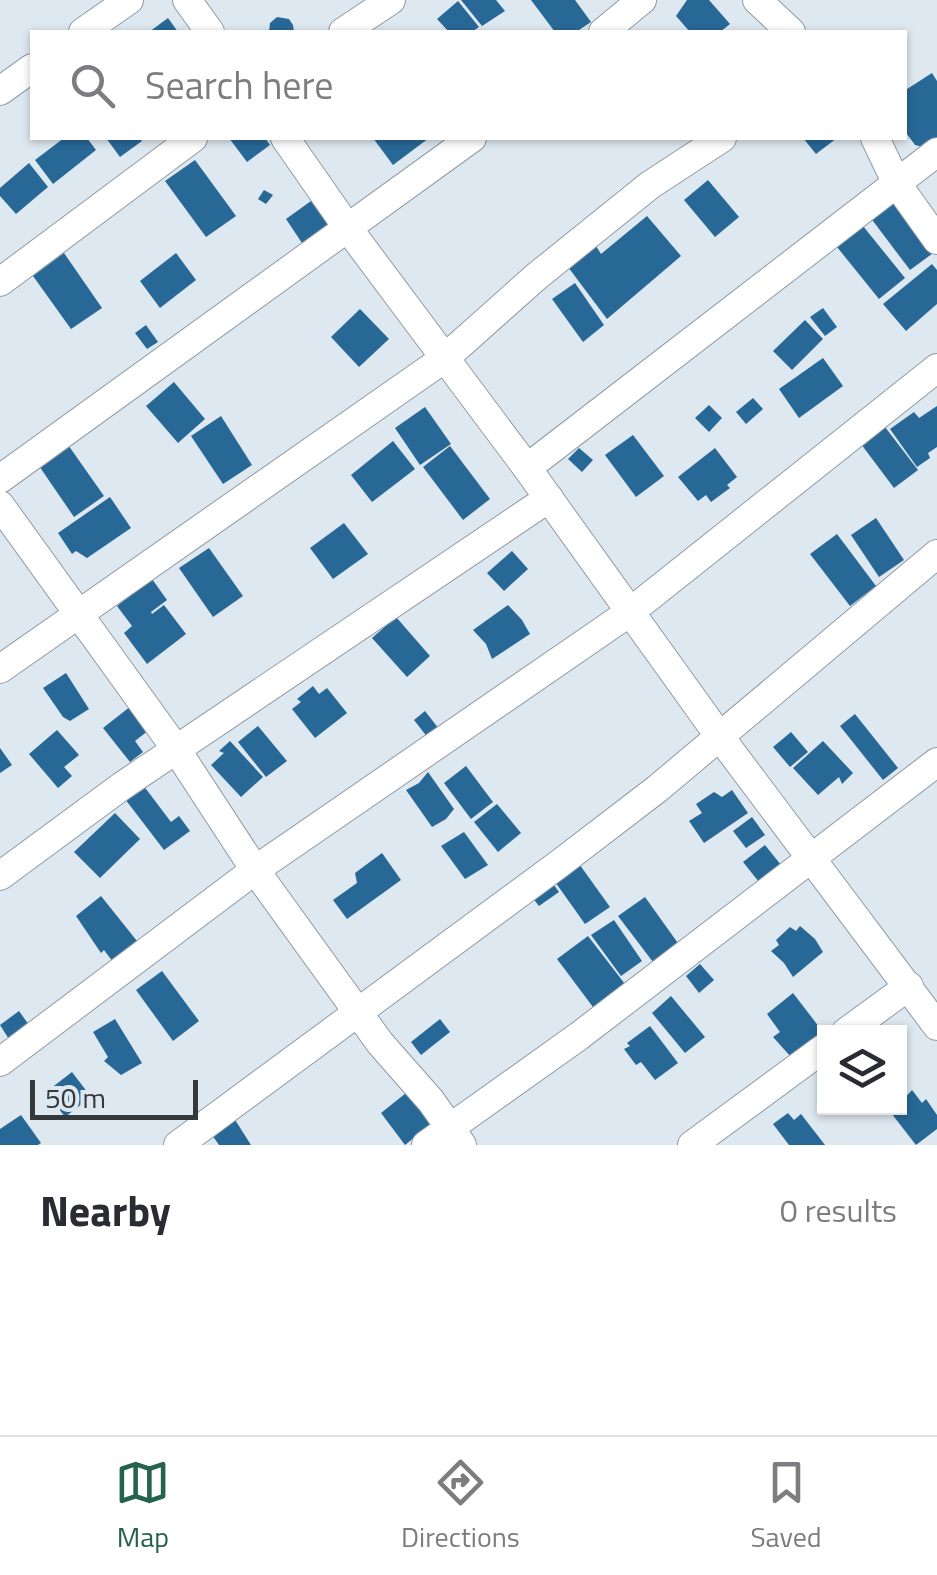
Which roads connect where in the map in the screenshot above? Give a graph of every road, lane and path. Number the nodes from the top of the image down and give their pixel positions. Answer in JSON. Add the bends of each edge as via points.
{"nodes":[{"id":1,"x":130,"y":0,"type":"edge"},
{"id":2,"x":186,"y":0,"type":"edge"},
{"id":3,"x":391,"y":0,"type":"edge"},
{"id":4,"x":642,"y":0,"type":"edge"},
{"id":5,"x":757,"y":0,"type":"edge"},
{"id":6,"x":87,"y":30,"type":"edge"},
{"id":7,"x":208,"y":30,"type":"edge"},
{"id":8,"x":345,"y":30,"type":"edge"},
{"id":9,"x":605,"y":30,"type":"edge"},
{"id":10,"x":787,"y":30,"type":"edge"},
{"id":11,"x":30,"y":70,"type":"edge"},
{"id":12,"x":0,"y":92,"type":"edge"},
{"id":13,"x":190,"y":140,"type":"edge"},
{"id":14,"x":286,"y":140,"type":"edge"},
{"id":15,"x":469,"y":140,"type":"edge"},
{"id":16,"x":719,"y":140,"type":"edge"},
{"id":17,"x":876,"y":140,"type":"edge"},
{"id":18,"x":937,"y":152,"type":"edge"},
{"id":19,"x":897,"y":184,"type":"junction"},
{"id":20,"x":347,"y":228,"type":"junction"},
{"id":21,"x":937,"y":240,"type":"edge"},
{"id":22,"x":0,"y":282,"type":"edge"},
{"id":23,"x":444,"y":358,"type":"junction"},
{"id":24,"x":937,"y":368,"type":"edge"},
{"id":25,"x":528,"y":468,"type":"junction"},
{"id":26,"x":0,"y":480,"type":"edge"},
{"id":27,"x":549,"y":498,"type":"junction"},
{"id":28,"x":0,"y":505,"type":"edge"},
{"id":29,"x":937,"y":554,"type":"edge"},
{"id":30,"x":630,"y":612,"type":"junction"},
{"id":31,"x":79,"y":614,"type":"junction"},
{"id":32,"x":0,"y":669,"type":"edge"},
{"id":33,"x":720,"y":737,"type":"junction"},
{"id":34,"x":176,"y":749,"type":"junction"},
{"id":35,"x":937,"y":762,"type":"edge"},
{"id":36,"x":811,"y":858,"type":"junction"},
{"id":37,"x":255,"y":870,"type":"junction"},
{"id":38,"x":0,"y":876,"type":"edge"},
{"id":39,"x":909,"y":986,"type":"junction"},
{"id":40,"x":359,"y":1012,"type":"junction"},
{"id":41,"x":856,"y":1025,"type":"edge"},
{"id":42,"x":937,"y":1026,"type":"edge"},
{"id":43,"x":817,"y":1053,"type":"edge"},
{"id":44,"x":0,"y":1062,"type":"edge"},
{"id":45,"x":446,"y":1140,"type":"edge"},
{"id":46,"x":178,"y":1145,"type":"edge"},
{"id":47,"x":692,"y":1145,"type":"edge"}],
"edges":[{"from":1,"to":6,"type":"street"},
{"from":2,"to":7,"type":"street"},
{"from":3,"to":8,"type":"street"},
{"from":4,"to":9,"type":"street"},
{"from":5,"to":10,"type":"street"},
{"from":11,"to":12,"type":"street"},
{"from":13,"to":22,"type":"street"},
{"from":14,"to":20,"type":"street"},
{"from":15,"to":20,"type":"street"},
{"from":16,"to":23,"type":"street","via":[[636,196]]},
{"from":17,"to":19,"type":"street"},
{"from":18,"to":19,"type":"street"},
{"from":19,"to":21,"type":"street"},
{"from":19,"to":25,"type":"street"},
{"from":20,"to":23,"type":"street"},
{"from":20,"to":26,"type":"street"},
{"from":23,"to":25,"type":"street"},
{"from":23,"to":31,"type":"street"},
{"from":24,"to":30,"type":"street"},
{"from":25,"to":27,"type":"street"},
{"from":27,"to":30,"type":"street"},
{"from":27,"to":34,"type":"street"},
{"from":28,"to":31,"type":"street"},
{"from":29,"to":33,"type":"street"},
{"from":30,"to":33,"type":"street"},
{"from":30,"to":37,"type":"street"},
{"from":31,"to":32,"type":"street"},
{"from":31,"to":34,"type":"street"},
{"from":33,"to":36,"type":"street"},
{"from":33,"to":40,"type":"street"},
{"from":34,"to":37,"type":"street"},
{"from":34,"to":38,"type":"street"},
{"from":35,"to":36,"type":"street"},
{"from":36,"to":39,"type":"street"},
{"from":36,"to":45,"type":"street"},
{"from":37,"to":40,"type":"street"},
{"from":37,"to":44,"type":"street"},
{"from":39,"to":41,"type":"street"},
{"from":39,"to":42,"type":"street"},
{"from":40,"to":45,"type":"street","via":[[437,1109]]},
{"from":40,"to":46,"type":"street"},
{"from":43,"to":47,"type":"street"}]}
